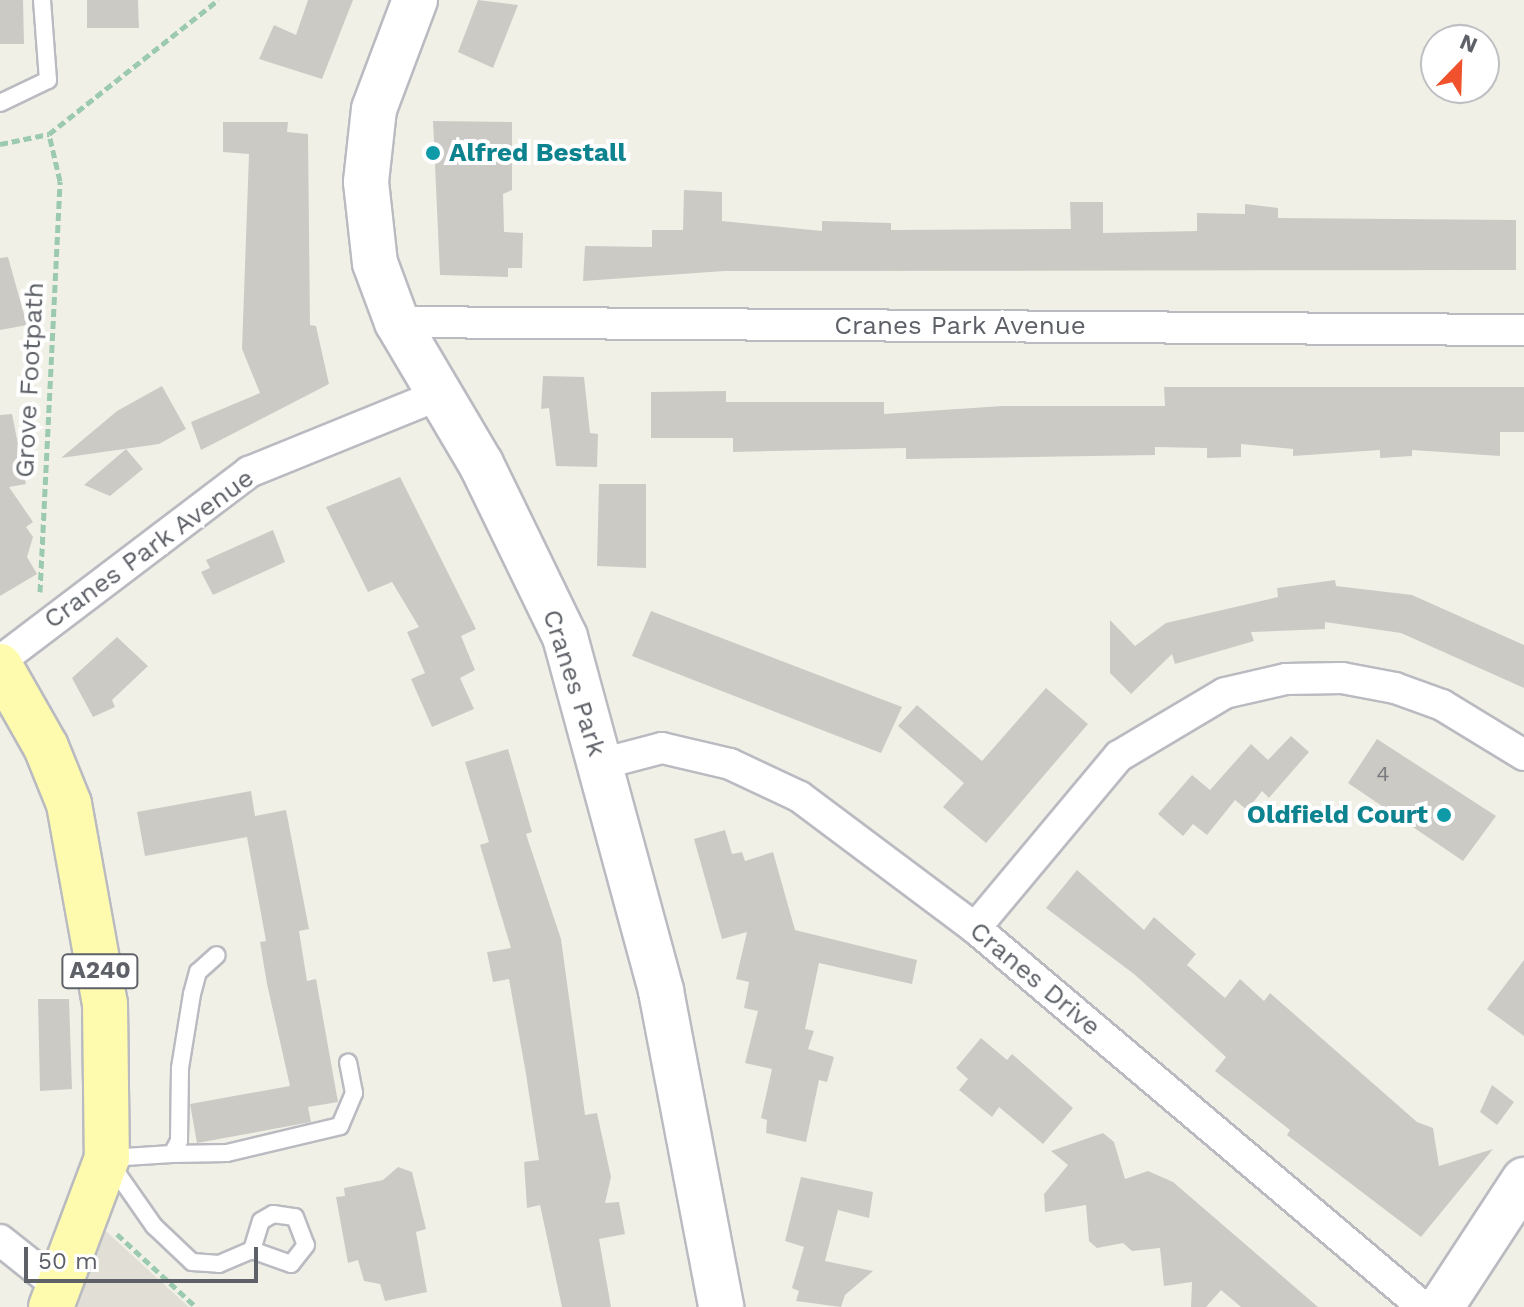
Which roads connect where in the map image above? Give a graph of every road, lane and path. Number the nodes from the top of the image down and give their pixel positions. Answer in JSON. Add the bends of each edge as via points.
{"nodes":[{"id":1,"x":42,"y":0,"type":"edge"},
{"id":2,"x":218,"y":0,"type":"edge"},
{"id":3,"x":415,"y":0,"type":"edge"},
{"id":4,"x":0,"y":103,"type":"edge"},
{"id":5,"x":49,"y":134,"type":"junction"},
{"id":6,"x":0,"y":144,"type":"edge"},
{"id":7,"x":397,"y":322,"type":"junction"},
{"id":8,"x":1524,"y":330,"type":"edge"},
{"id":9,"x":439,"y":395,"type":"junction"},
{"id":10,"x":38,"y":629,"type":"junction"},
{"id":11,"x":0,"y":663,"type":"edge"},
{"id":12,"x":1524,"y":755,"type":"edge"},
{"id":13,"x":601,"y":764,"type":"junction"},
{"id":14,"x":975,"y":928,"type":"junction"},
{"id":15,"x":217,"y":955,"type":"dead end"},
{"id":16,"x":348,"y":1063,"type":"dead end"},
{"id":17,"x":172,"y":1154,"type":"junction"},
{"id":18,"x":107,"y":1158,"type":"junction"},
{"id":19,"x":1524,"y":1180,"type":"edge"},
{"id":20,"x":91,"y":1209,"type":"junction"},
{"id":21,"x":0,"y":1240,"type":"edge"},
{"id":22,"x":252,"y":1250,"type":"dead end"},
{"id":23,"x":55,"y":1297,"type":"edge"},
{"id":24,"x":196,"y":1307,"type":"edge"},
{"id":25,"x":721,"y":1307,"type":"edge"},
{"id":26,"x":1423,"y":1307,"type":"edge"},
{"id":27,"x":1441,"y":1307,"type":"edge"}],
"edges":[{"from":1,"to":4,"type":"lane","via":[[48,80]]},
{"from":2,"to":5,"type":"path"},
{"from":3,"to":7,"type":"street","name":"Cranes Park","via":[[374,109],[366,182],[375,263]]},
{"from":5,"to":6,"type":"path"},
{"from":5,"to":10,"type":"path","name":"Grove Footpath","via":[[60,181]]},
{"from":7,"to":8,"type":"street","name":"Cranes Park Avenue"},
{"from":7,"to":9,"type":"street","name":"Cranes Park"},
{"from":9,"to":10,"type":"street","name":"Cranes Park Avenue","via":[[249,472]]},
{"from":9,"to":13,"type":"street","name":"Cranes Park","via":[[481,464],[565,637]]},
{"from":10,"to":11,"type":"street","name":"Cranes Park Avenue"},
{"from":11,"to":18,"type":"main road","number":"A240","via":[[46,747],[79,842],[105,1004]]},
{"from":12,"to":14,"type":"street","via":[[1442,705],[1395,688],[1342,678],[1286,679],[1225,693],[1119,756]]},
{"from":13,"to":14,"type":"street","name":"Cranes Drive","via":[[662,748],[730,764],[800,797]]},
{"from":13,"to":25,"type":"street","name":"Cranes Park","via":[[661,991]]},
{"from":14,"to":26,"type":"street","name":"Cranes Drive"},
{"from":15,"to":17,"type":"lane","via":[[198,972],[192,994],[180,1068],[179,1141]]},
{"from":16,"to":17,"type":"lane","via":[[354,1093],[340,1126],[227,1153]]},
{"from":17,"to":18,"type":"lane"},
{"from":18,"to":20,"type":"main road","number":"A240"},
{"from":18,"to":22,"type":"lane","via":[[154,1226],[192,1262],[219,1264]]},
{"from":19,"to":27,"type":"street"},
{"from":20,"to":23,"type":"main road","number":"A240"},
{"from":20,"to":24,"type":"path"},
{"from":21,"to":23,"type":"street"}]}
